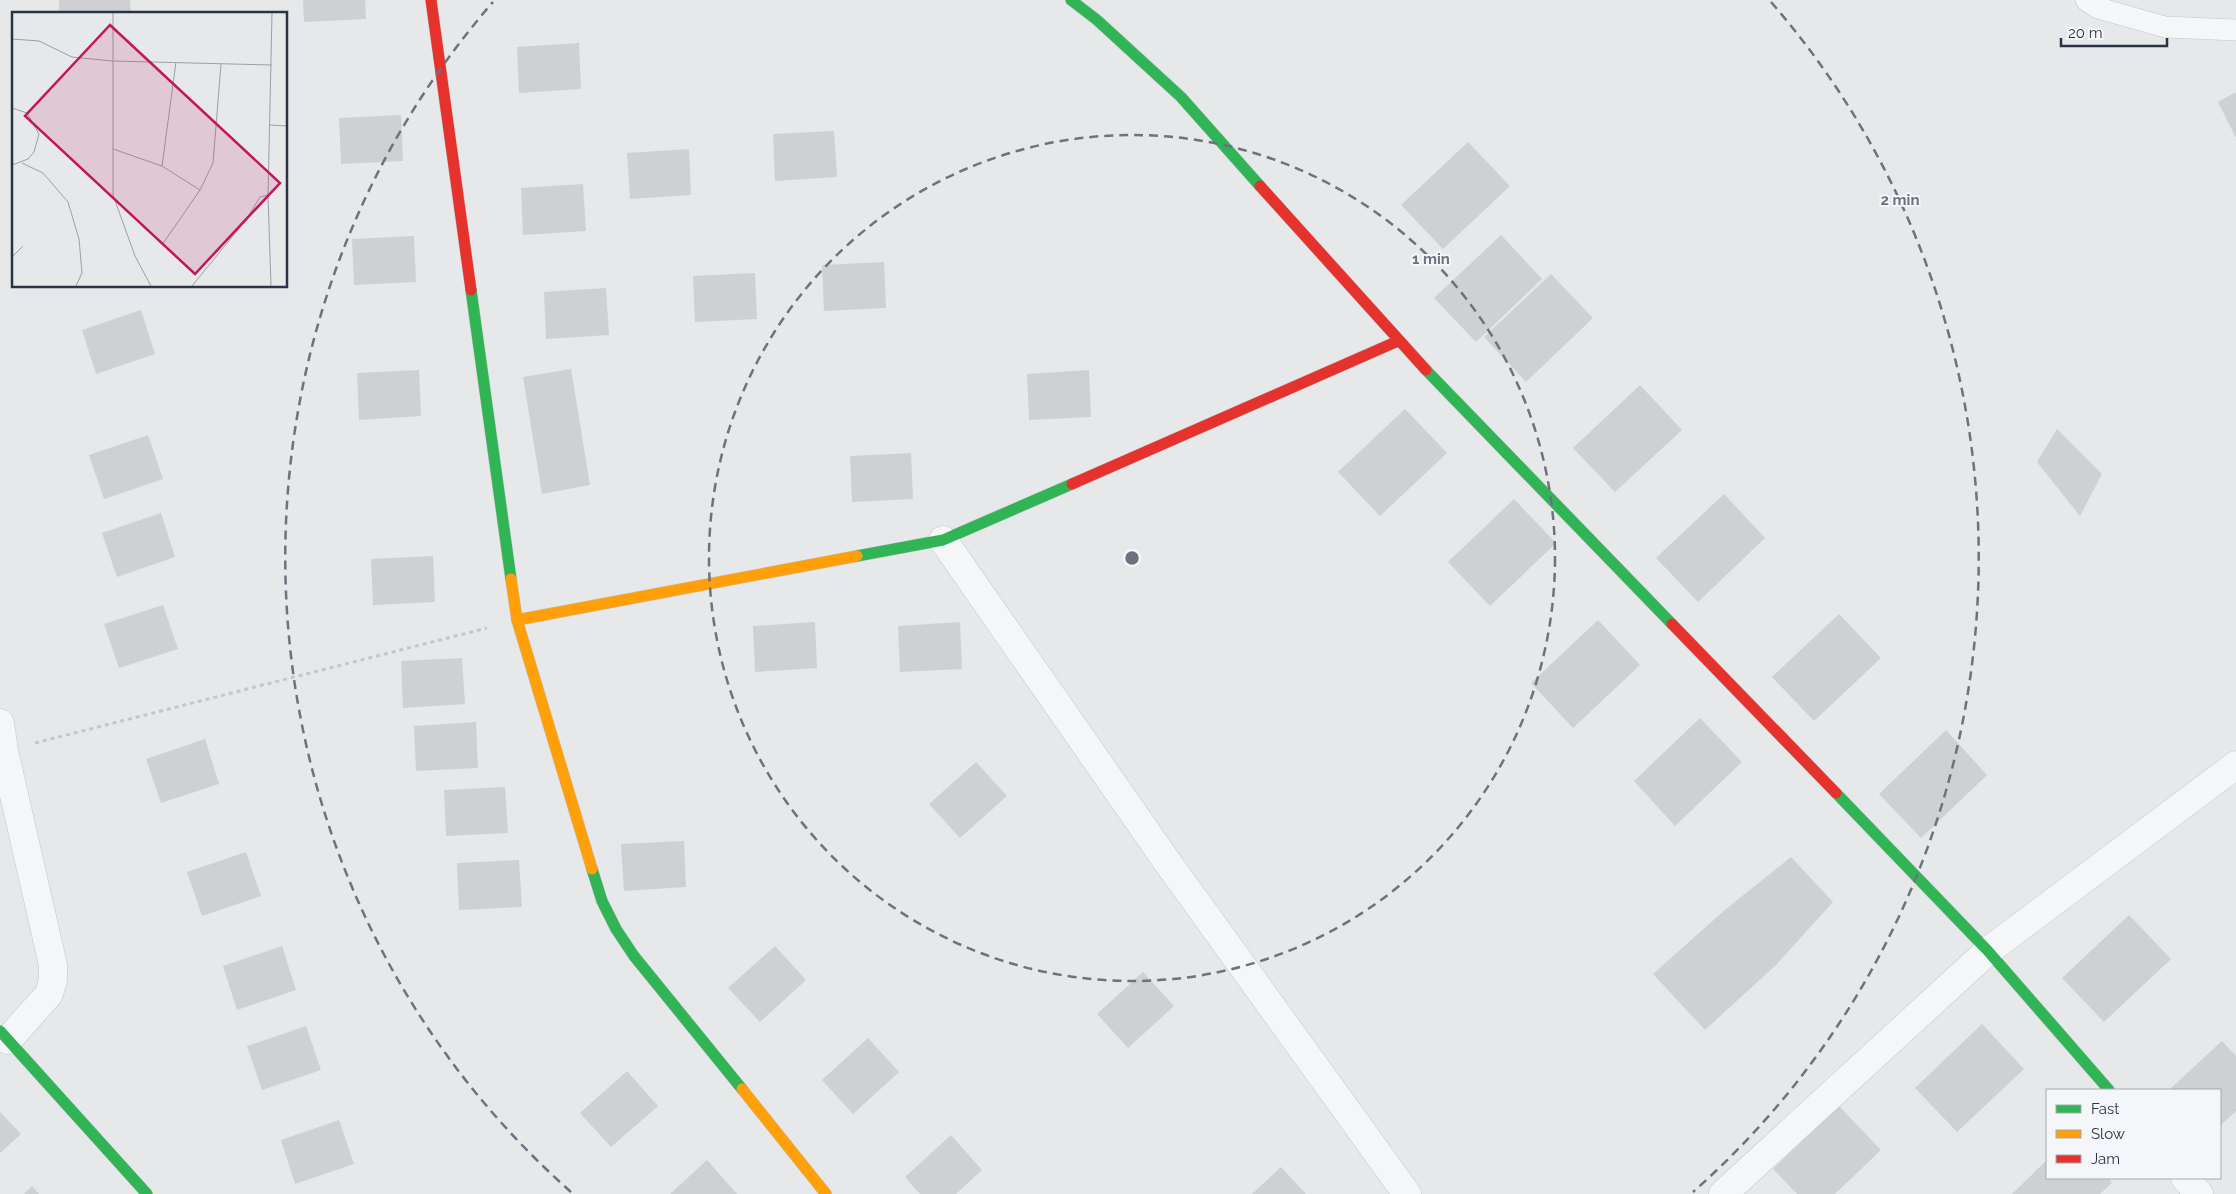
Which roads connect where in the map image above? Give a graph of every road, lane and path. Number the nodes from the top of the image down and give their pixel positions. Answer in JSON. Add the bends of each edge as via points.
{"nodes":[{"id":1,"x":431,"y":0,"type":"edge"},
{"id":2,"x":1071,"y":0,"type":"edge"},
{"id":3,"x":2086,"y":0,"type":"edge"},
{"id":4,"x":2236,"y":30,"type":"edge"},
{"id":5,"x":1398,"y":341,"type":"junction"},
{"id":6,"x":943,"y":540,"type":"junction"},
{"id":7,"x":516,"y":620,"type":"junction"},
{"id":8,"x":0,"y":723,"type":"edge"},
{"id":9,"x":4,"y":751,"type":"junction"},
{"id":10,"x":2236,"y":765,"type":"edge"},
{"id":11,"x":1988,"y":951,"type":"junction"},
{"id":12,"x":4,"y":1036,"type":"edge"},
{"id":13,"x":2108,"y":1089,"type":"edge"},
{"id":14,"x":2186,"y":1179,"type":"edge"},
{"id":15,"x":147,"y":1194,"type":"edge"},
{"id":16,"x":826,"y":1194,"type":"edge"},
{"id":17,"x":1407,"y":1194,"type":"edge"},
{"id":18,"x":1722,"y":1194,"type":"edge"},
{"id":19,"x":2199,"y":1194,"type":"edge"}],
"edges":[{"from":1,"to":7,"type":"street"},
{"from":2,"to":5,"type":"street","via":[[1181,97]]},
{"from":3,"to":4,"type":"lane","via":[[2098,8],[2165,27]]},
{"from":5,"to":6,"type":"street"},
{"from":5,"to":11,"type":"street"},
{"from":6,"to":7,"type":"street"},
{"from":6,"to":17,"type":"street","via":[[1168,862]]},
{"from":7,"to":9,"type":"path"},
{"from":7,"to":16,"type":"street","via":[[602,901],[616,929],[634,956]]},
{"from":8,"to":9,"type":"street"},
{"from":9,"to":12,"type":"street","via":[[53,980],[49,994]]},
{"from":10,"to":11,"type":"street"},
{"from":11,"to":13,"type":"street"},
{"from":11,"to":18,"type":"street"},
{"from":12,"to":15,"type":"street"},
{"from":14,"to":19,"type":"street"}]}
